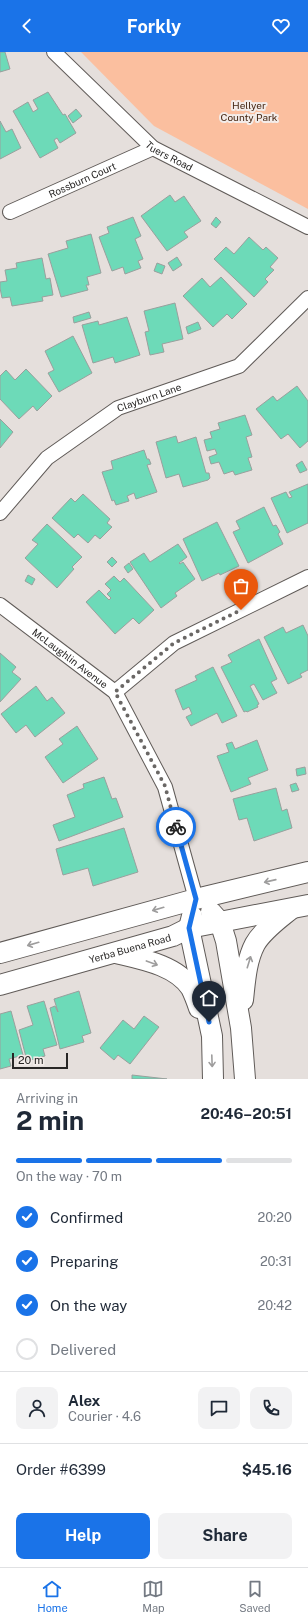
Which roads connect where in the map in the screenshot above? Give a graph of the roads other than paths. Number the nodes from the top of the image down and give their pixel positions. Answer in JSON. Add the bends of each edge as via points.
{"nodes":[{"id":1,"x":54,"y":52,"type":"edge"},
{"id":2,"x":153,"y":148,"type":"junction"},
{"id":3,"x":10,"y":212,"type":"dead end"},
{"id":4,"x":308,"y":227,"type":"edge"},
{"id":5,"x":308,"y":298,"type":"edge"},
{"id":6,"x":0,"y":513,"type":"edge"},
{"id":7,"x":308,"y":577,"type":"edge"},
{"id":8,"x":0,"y":604,"type":"edge"},
{"id":9,"x":115,"y":692,"type":"junction"},
{"id":10,"x":308,"y":872,"type":"edge"},
{"id":11,"x":196,"y":899,"type":"junction"},
{"id":12,"x":300,"y":907,"type":"edge"},
{"id":13,"x":220,"y":922,"type":"junction"},
{"id":14,"x":189,"y":928,"type":"junction"},
{"id":15,"x":114,"y":952,"type":"junction"},
{"id":16,"x":0,"y":953,"type":"edge"},
{"id":17,"x":0,"y":986,"type":"edge"},
{"id":18,"x":240,"y":1028,"type":"junction"},
{"id":19,"x":212,"y":1036,"type":"junction"},
{"id":20,"x":213,"y":1079,"type":"edge"},
{"id":21,"x":245,"y":1079,"type":"edge"}],
"edges":[{"from":1,"to":2,"type":"street","name":"Tuers Road"},
{"from":2,"to":3,"type":"street","name":"Rossburn Court"},
{"from":2,"to":4,"type":"street","name":"Tuers Road"},
{"from":5,"to":6,"type":"street","name":"Clayburn Lane","via":[[239,366],[118,408],[47,458]]},
{"from":7,"to":9,"type":"street","via":[[174,643]]},
{"from":8,"to":9,"type":"street","name":"McLaughlin Avenue"},
{"from":9,"to":11,"type":"street","name":"McLaughlin Avenue","via":[[165,786]]},
{"from":10,"to":11,"type":"main road","one_way":true},
{"from":11,"to":13,"type":"main road"},
{"from":11,"to":14,"type":"main road","name":"McLaughlin Avenue"},
{"from":11,"to":16,"type":"main road","one_way":true},
{"from":12,"to":13,"type":"main road","name":"Yerba Buena Road"},
{"from":18,"to":12,"type":"main road","one_way":true,"via":[[246,973],[255,945],[261,936]]},
{"from":13,"to":14,"type":"main road","name":"Yerba Buena Road"},
{"from":13,"to":18,"type":"main road","via":[[226,941]]},
{"from":14,"to":15,"type":"main road","name":"Yerba Buena Road","via":[[173,936]]},
{"from":14,"to":19,"type":"main road","name":"McLaughlin Avenue"},
{"from":15,"to":17,"type":"main road","name":"Yerba Buena Road"},
{"from":15,"to":19,"type":"main road","one_way":true,"via":[[170,970],[190,987]]},
{"from":18,"to":21,"type":"main road"},
{"from":19,"to":20,"type":"main road","name":"McLaughlin Avenue","one_way":true}]}
